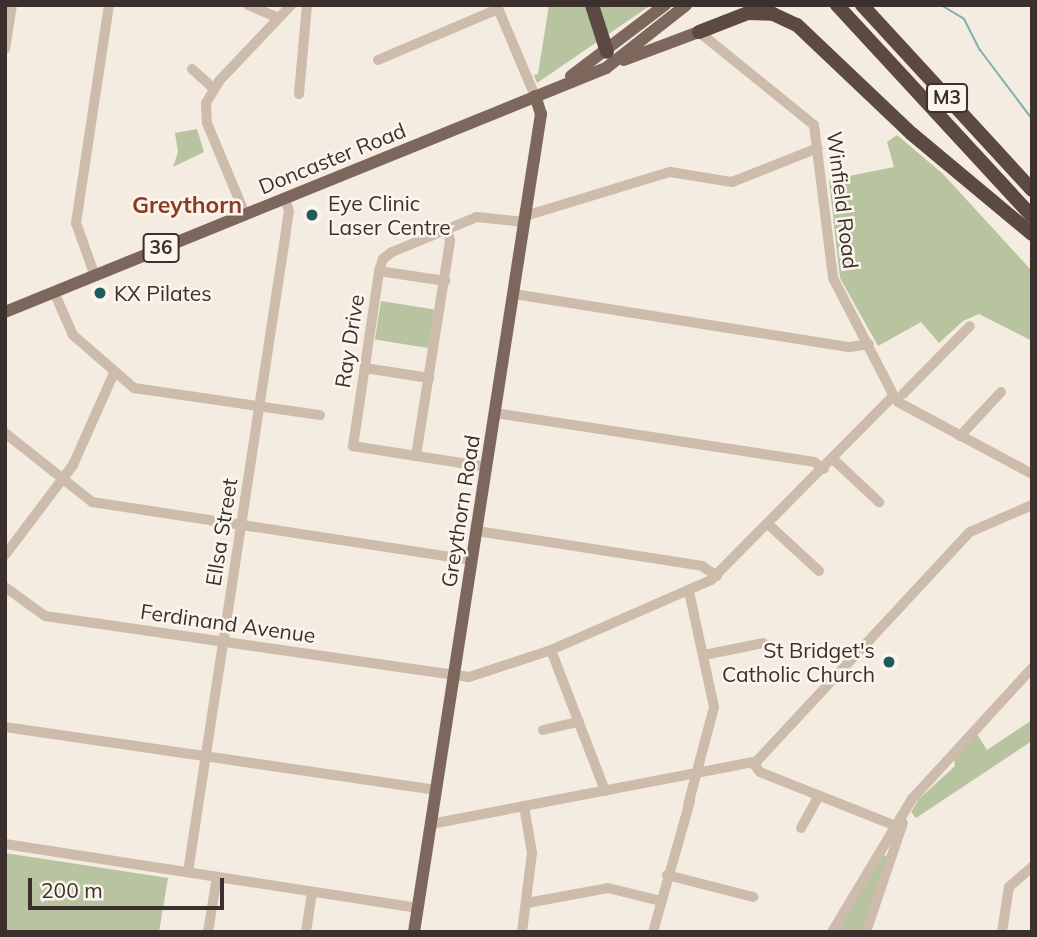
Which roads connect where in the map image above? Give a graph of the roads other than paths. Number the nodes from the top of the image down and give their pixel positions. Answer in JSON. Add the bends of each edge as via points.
{"nodes":[{"id":1,"x":12,"y":5,"type":"edge"},
{"id":2,"x":109,"y":5,"type":"edge"},
{"id":3,"x":248,"y":5,"type":"edge"},
{"id":4,"x":291,"y":5,"type":"edge"},
{"id":5,"x":299,"y":5,"type":"edge"},
{"id":6,"x":307,"y":5,"type":"edge"},
{"id":7,"x":592,"y":5,"type":"edge"},
{"id":8,"x":665,"y":5,"type":"edge"},
{"id":9,"x":686,"y":5,"type":"edge"},
{"id":10,"x":837,"y":5,"type":"edge"},
{"id":11,"x":862,"y":5,"type":"edge"},
{"id":12,"x":498,"y":7,"type":"edge"},
{"id":13,"x":308,"y":17,"type":"junction"},
{"id":14,"x":278,"y":18,"type":"junction"},
{"id":15,"x":699,"y":32,"type":"junction"},
{"id":16,"x":5,"y":49,"type":"edge"},
{"id":17,"x":612,"y":57,"type":"junction"},
{"id":18,"x":378,"y":60,"type":"dead end"},
{"id":19,"x":192,"y":69,"type":"dead end"},
{"id":20,"x":213,"y":88,"type":"junction"},
{"id":21,"x":299,"y":94,"type":"dead end"},
{"id":22,"x":535,"y":96,"type":"junction"},
{"id":23,"x":818,"y":148,"type":"junction"},
{"id":24,"x":1032,"y":190,"type":"edge"},
{"id":25,"x":285,"y":198,"type":"junction"},
{"id":26,"x":245,"y":214,"type":"junction"},
{"id":27,"x":1032,"y":216,"type":"edge"},
{"id":28,"x":525,"y":219,"type":"junction"},
{"id":29,"x":447,"y":229,"type":"junction"},
{"id":30,"x":1032,"y":234,"type":"edge"},
{"id":31,"x":379,"y":271,"type":"junction"},
{"id":32,"x":95,"y":275,"type":"junction"},
{"id":33,"x":444,"y":281,"type":"junction"},
{"id":34,"x":54,"y":292,"type":"junction"},
{"id":35,"x":513,"y":294,"type":"junction"},
{"id":36,"x":5,"y":313,"type":"edge"},
{"id":37,"x":970,"y":327,"type":"dead end"},
{"id":38,"x":869,"y":344,"type":"junction"},
{"id":39,"x":365,"y":368,"type":"junction"},
{"id":40,"x":114,"y":373,"type":"junction"},
{"id":41,"x":429,"y":378,"type":"junction"},
{"id":42,"x":1001,"y":392,"type":"dead end"},
{"id":43,"x":898,"y":395,"type":"junction"},
{"id":44,"x":260,"y":407,"type":"junction"},
{"id":45,"x":495,"y":413,"type":"junction"},
{"id":46,"x":320,"y":415,"type":"dead end"},
{"id":47,"x":5,"y":433,"type":"edge"},
{"id":48,"x":960,"y":436,"type":"junction"},
{"id":49,"x":416,"y":456,"type":"junction"},
{"id":50,"x":834,"y":460,"type":"junction"},
{"id":51,"x":487,"y":467,"type":"junction"},
{"id":52,"x":824,"y":469,"type":"junction"},
{"id":53,"x":1030,"y":470,"type":"edge"},
{"id":54,"x":61,"y":481,"type":"junction"},
{"id":55,"x":879,"y":502,"type":"dead end"},
{"id":56,"x":1032,"y":505,"type":"edge"},
{"id":57,"x":241,"y":524,"type":"junction"},
{"id":58,"x":769,"y":525,"type":"junction"},
{"id":59,"x":477,"y":531,"type":"junction"},
{"id":60,"x":5,"y":555,"type":"edge"},
{"id":61,"x":472,"y":559,"type":"junction"},
{"id":62,"x":819,"y":571,"type":"dead end"},
{"id":63,"x":714,"y":578,"type":"junction"},
{"id":64,"x":5,"y":587,"type":"edge"},
{"id":65,"x":692,"y":589,"type":"junction"},
{"id":66,"x":223,"y":641,"type":"junction"},
{"id":67,"x":763,"y":643,"type":"dead end"},
{"id":68,"x":551,"y":650,"type":"junction"},
{"id":69,"x":704,"y":654,"type":"junction"},
{"id":70,"x":1032,"y":668,"type":"edge"},
{"id":71,"x":454,"y":676,"type":"junction"},
{"id":72,"x":579,"y":722,"type":"junction"},
{"id":73,"x":5,"y":727,"type":"edge"},
{"id":74,"x":543,"y":730,"type":"dead end"},
{"id":75,"x":205,"y":755,"type":"junction"},
{"id":76,"x":753,"y":763,"type":"junction"},
{"id":77,"x":697,"y":773,"type":"junction"},
{"id":78,"x":436,"y":790,"type":"junction"},
{"id":79,"x":605,"y":790,"type":"junction"},
{"id":80,"x":819,"y":796,"type":"junction"},
{"id":81,"x":524,"y":806,"type":"junction"},
{"id":82,"x":431,"y":824,"type":"junction"},
{"id":83,"x":898,"y":827,"type":"junction"},
{"id":84,"x":802,"y":828,"type":"dead end"},
{"id":85,"x":5,"y":844,"type":"edge"},
{"id":86,"x":1032,"y":867,"type":"edge"},
{"id":87,"x":188,"y":872,"type":"junction"},
{"id":88,"x":667,"y":875,"type":"junction"},
{"id":89,"x":217,"y":877,"type":"junction"},
{"id":90,"x":312,"y":892,"type":"junction"},
{"id":91,"x":753,"y":897,"type":"dead end"},
{"id":92,"x":661,"y":901,"type":"junction"},
{"id":93,"x":527,"y":903,"type":"junction"},
{"id":94,"x":418,"y":908,"type":"junction"},
{"id":95,"x":208,"y":932,"type":"edge"},
{"id":96,"x":306,"y":932,"type":"edge"},
{"id":97,"x":414,"y":932,"type":"edge"},
{"id":98,"x":522,"y":932,"type":"edge"},
{"id":99,"x":653,"y":932,"type":"edge"},
{"id":100,"x":832,"y":932,"type":"edge"},
{"id":101,"x":866,"y":932,"type":"edge"},
{"id":102,"x":1002,"y":932,"type":"edge"}],
"edges":[{"from":1,"to":16,"type":"street"},
{"from":2,"to":32,"type":"street","via":[[76,225]]},
{"from":3,"to":14,"type":"street"},
{"from":4,"to":14,"type":"street"},
{"from":5,"to":13,"type":"street"},
{"from":6,"to":13,"type":"street"},
{"from":7,"to":17,"type":"highway"},
{"from":8,"to":17,"type":"main road","name":"Doncaster Road","number":"36"},
{"from":9,"to":17,"type":"main road","name":"Doncaster Road","number":"36"},
{"from":10,"to":27,"type":"highway","number":"M3"},
{"from":11,"to":24,"type":"highway","number":"M3"},
{"from":12,"to":18,"type":"street"},
{"from":12,"to":22,"type":"street"},
{"from":13,"to":21,"type":"street"},
{"from":14,"to":20,"type":"street"},
{"from":15,"to":17,"type":"main road","name":"Doncaster Road","number":"36"},
{"from":15,"to":23,"type":"street","name":"Winfield Road","via":[[811,121]]},
{"from":15,"to":30,"type":"highway","number":"36","via":[[733,16],[759,12],[783,17]]},
{"from":17,"to":22,"type":"main road","name":"Doncaster Road","number":"36"},
{"from":19,"to":20,"type":"street"},
{"from":20,"to":26,"type":"street","via":[[206,103],[207,123]]},
{"from":22,"to":25,"type":"main road","name":"Doncaster Road","number":"36"},
{"from":22,"to":28,"type":"main road","name":"Greythorn Road","via":[[541,114]]},
{"from":23,"to":28,"type":"street","via":[[732,182],[670,172]]},
{"from":23,"to":38,"type":"street","name":"Winfield Road","via":[[833,278]]},
{"from":25,"to":26,"type":"main road","name":"Doncaster Road","number":"36"},
{"from":25,"to":44,"type":"street","name":"Ellsa Street","via":[[289,215]]},
{"from":26,"to":32,"type":"main road","name":"Doncaster Road","number":"36"},
{"from":28,"to":29,"type":"street","name":"Ray Drive","via":[[481,216]]},
{"from":28,"to":35,"type":"main road","name":"Greythorn Road"},
{"from":29,"to":31,"type":"street","name":"Ray Drive","via":[[388,254]]},
{"from":29,"to":33,"type":"street","via":[[450,241]]},
{"from":31,"to":33,"type":"street"},
{"from":31,"to":39,"type":"street","name":"Ray Drive"},
{"from":32,"to":34,"type":"main road","name":"Doncaster Road","number":"36"},
{"from":33,"to":41,"type":"street"},
{"from":34,"to":36,"type":"main road","name":"Doncaster Road","number":"36"},
{"from":34,"to":40,"type":"street","via":[[73,335]]},
{"from":35,"to":38,"type":"street","via":[[850,346]]},
{"from":35,"to":45,"type":"main road","name":"Greythorn Road"},
{"from":37,"to":43,"type":"street","name":"Ferdinand Avenue"},
{"from":38,"to":43,"type":"street","name":"Winfield Road"},
{"from":39,"to":41,"type":"street"},
{"from":39,"to":49,"type":"street","name":"Ray Drive","via":[[353,446]]},
{"from":40,"to":44,"type":"street","via":[[140,390]]},
{"from":40,"to":54,"type":"street","via":[[78,456]]},
{"from":41,"to":49,"type":"street"},
{"from":42,"to":48,"type":"street"},
{"from":43,"to":48,"type":"street","name":"Winfield Road","via":[[915,411]]},
{"from":43,"to":50,"type":"street","name":"Ferdinand Avenue"},
{"from":44,"to":46,"type":"street"},
{"from":44,"to":57,"type":"street","name":"Ellsa Street"},
{"from":45,"to":51,"type":"main road","name":"Greythorn Road"},
{"from":45,"to":52,"type":"street","via":[[814,462]]},
{"from":47,"to":54,"type":"street"},
{"from":48,"to":53,"type":"street","name":"Winfield Road"},
{"from":49,"to":51,"type":"street","name":"Ray Drive"},
{"from":50,"to":52,"type":"street","name":"Ferdinand Avenue"},
{"from":50,"to":55,"type":"street"},
{"from":51,"to":59,"type":"main road","name":"Greythorn Road"},
{"from":52,"to":58,"type":"street","name":"Ferdinand Avenue"},
{"from":54,"to":57,"type":"street","via":[[92,502]]},
{"from":54,"to":60,"type":"street"},
{"from":56,"to":76,"type":"street","via":[[973,529]]},
{"from":57,"to":61,"type":"street"},
{"from":57,"to":66,"type":"street","name":"Ellsa Street"},
{"from":58,"to":62,"type":"street"},
{"from":58,"to":63,"type":"street","name":"Ferdinand Avenue"},
{"from":59,"to":61,"type":"main road","name":"Greythorn Road"},
{"from":59,"to":63,"type":"street","via":[[696,565]]},
{"from":61,"to":71,"type":"main road","name":"Greythorn Road"},
{"from":63,"to":65,"type":"street","name":"Ferdinand Avenue"},
{"from":64,"to":66,"type":"street","name":"Ferdinand Avenue","via":[[45,616]]},
{"from":65,"to":68,"type":"street","name":"Ferdinand Avenue"},
{"from":65,"to":69,"type":"street"},
{"from":66,"to":71,"type":"street","name":"Ferdinand Avenue"},
{"from":66,"to":75,"type":"street","name":"Ellsa Street"},
{"from":67,"to":69,"type":"street"},
{"from":68,"to":71,"type":"street","name":"Ferdinand Avenue","via":[[469,677]]},
{"from":68,"to":72,"type":"street"},
{"from":69,"to":77,"type":"street","via":[[714,708]]},
{"from":70,"to":83,"type":"street","via":[[907,806]]},
{"from":71,"to":78,"type":"main road","name":"Greythorn Road"},
{"from":72,"to":74,"type":"street"},
{"from":72,"to":79,"type":"street"},
{"from":73,"to":75,"type":"street"},
{"from":75,"to":78,"type":"street"},
{"from":75,"to":87,"type":"street","name":"Ellsa Street"},
{"from":76,"to":77,"type":"street"},
{"from":76,"to":80,"type":"street","via":[[760,772]]},
{"from":77,"to":79,"type":"street"},
{"from":77,"to":88,"type":"street"},
{"from":78,"to":82,"type":"main road","name":"Greythorn Road"},
{"from":79,"to":81,"type":"street"},
{"from":80,"to":83,"type":"street"},
{"from":80,"to":84,"type":"street"},
{"from":81,"to":82,"type":"street"},
{"from":81,"to":93,"type":"street","via":[[532,853]]},
{"from":82,"to":94,"type":"main road","name":"Greythorn Road"},
{"from":83,"to":100,"type":"street"},
{"from":83,"to":101,"type":"street"},
{"from":85,"to":87,"type":"street"},
{"from":86,"to":102,"type":"street","via":[[1009,887]]},
{"from":87,"to":89,"type":"street"},
{"from":88,"to":91,"type":"street"},
{"from":88,"to":92,"type":"street"},
{"from":89,"to":90,"type":"street"},
{"from":89,"to":95,"type":"street"},
{"from":90,"to":94,"type":"street"},
{"from":90,"to":96,"type":"street"},
{"from":92,"to":93,"type":"street","via":[[608,888]]},
{"from":92,"to":99,"type":"street"},
{"from":93,"to":98,"type":"street"},
{"from":94,"to":97,"type":"main road","name":"Greythorn Road"}]}
